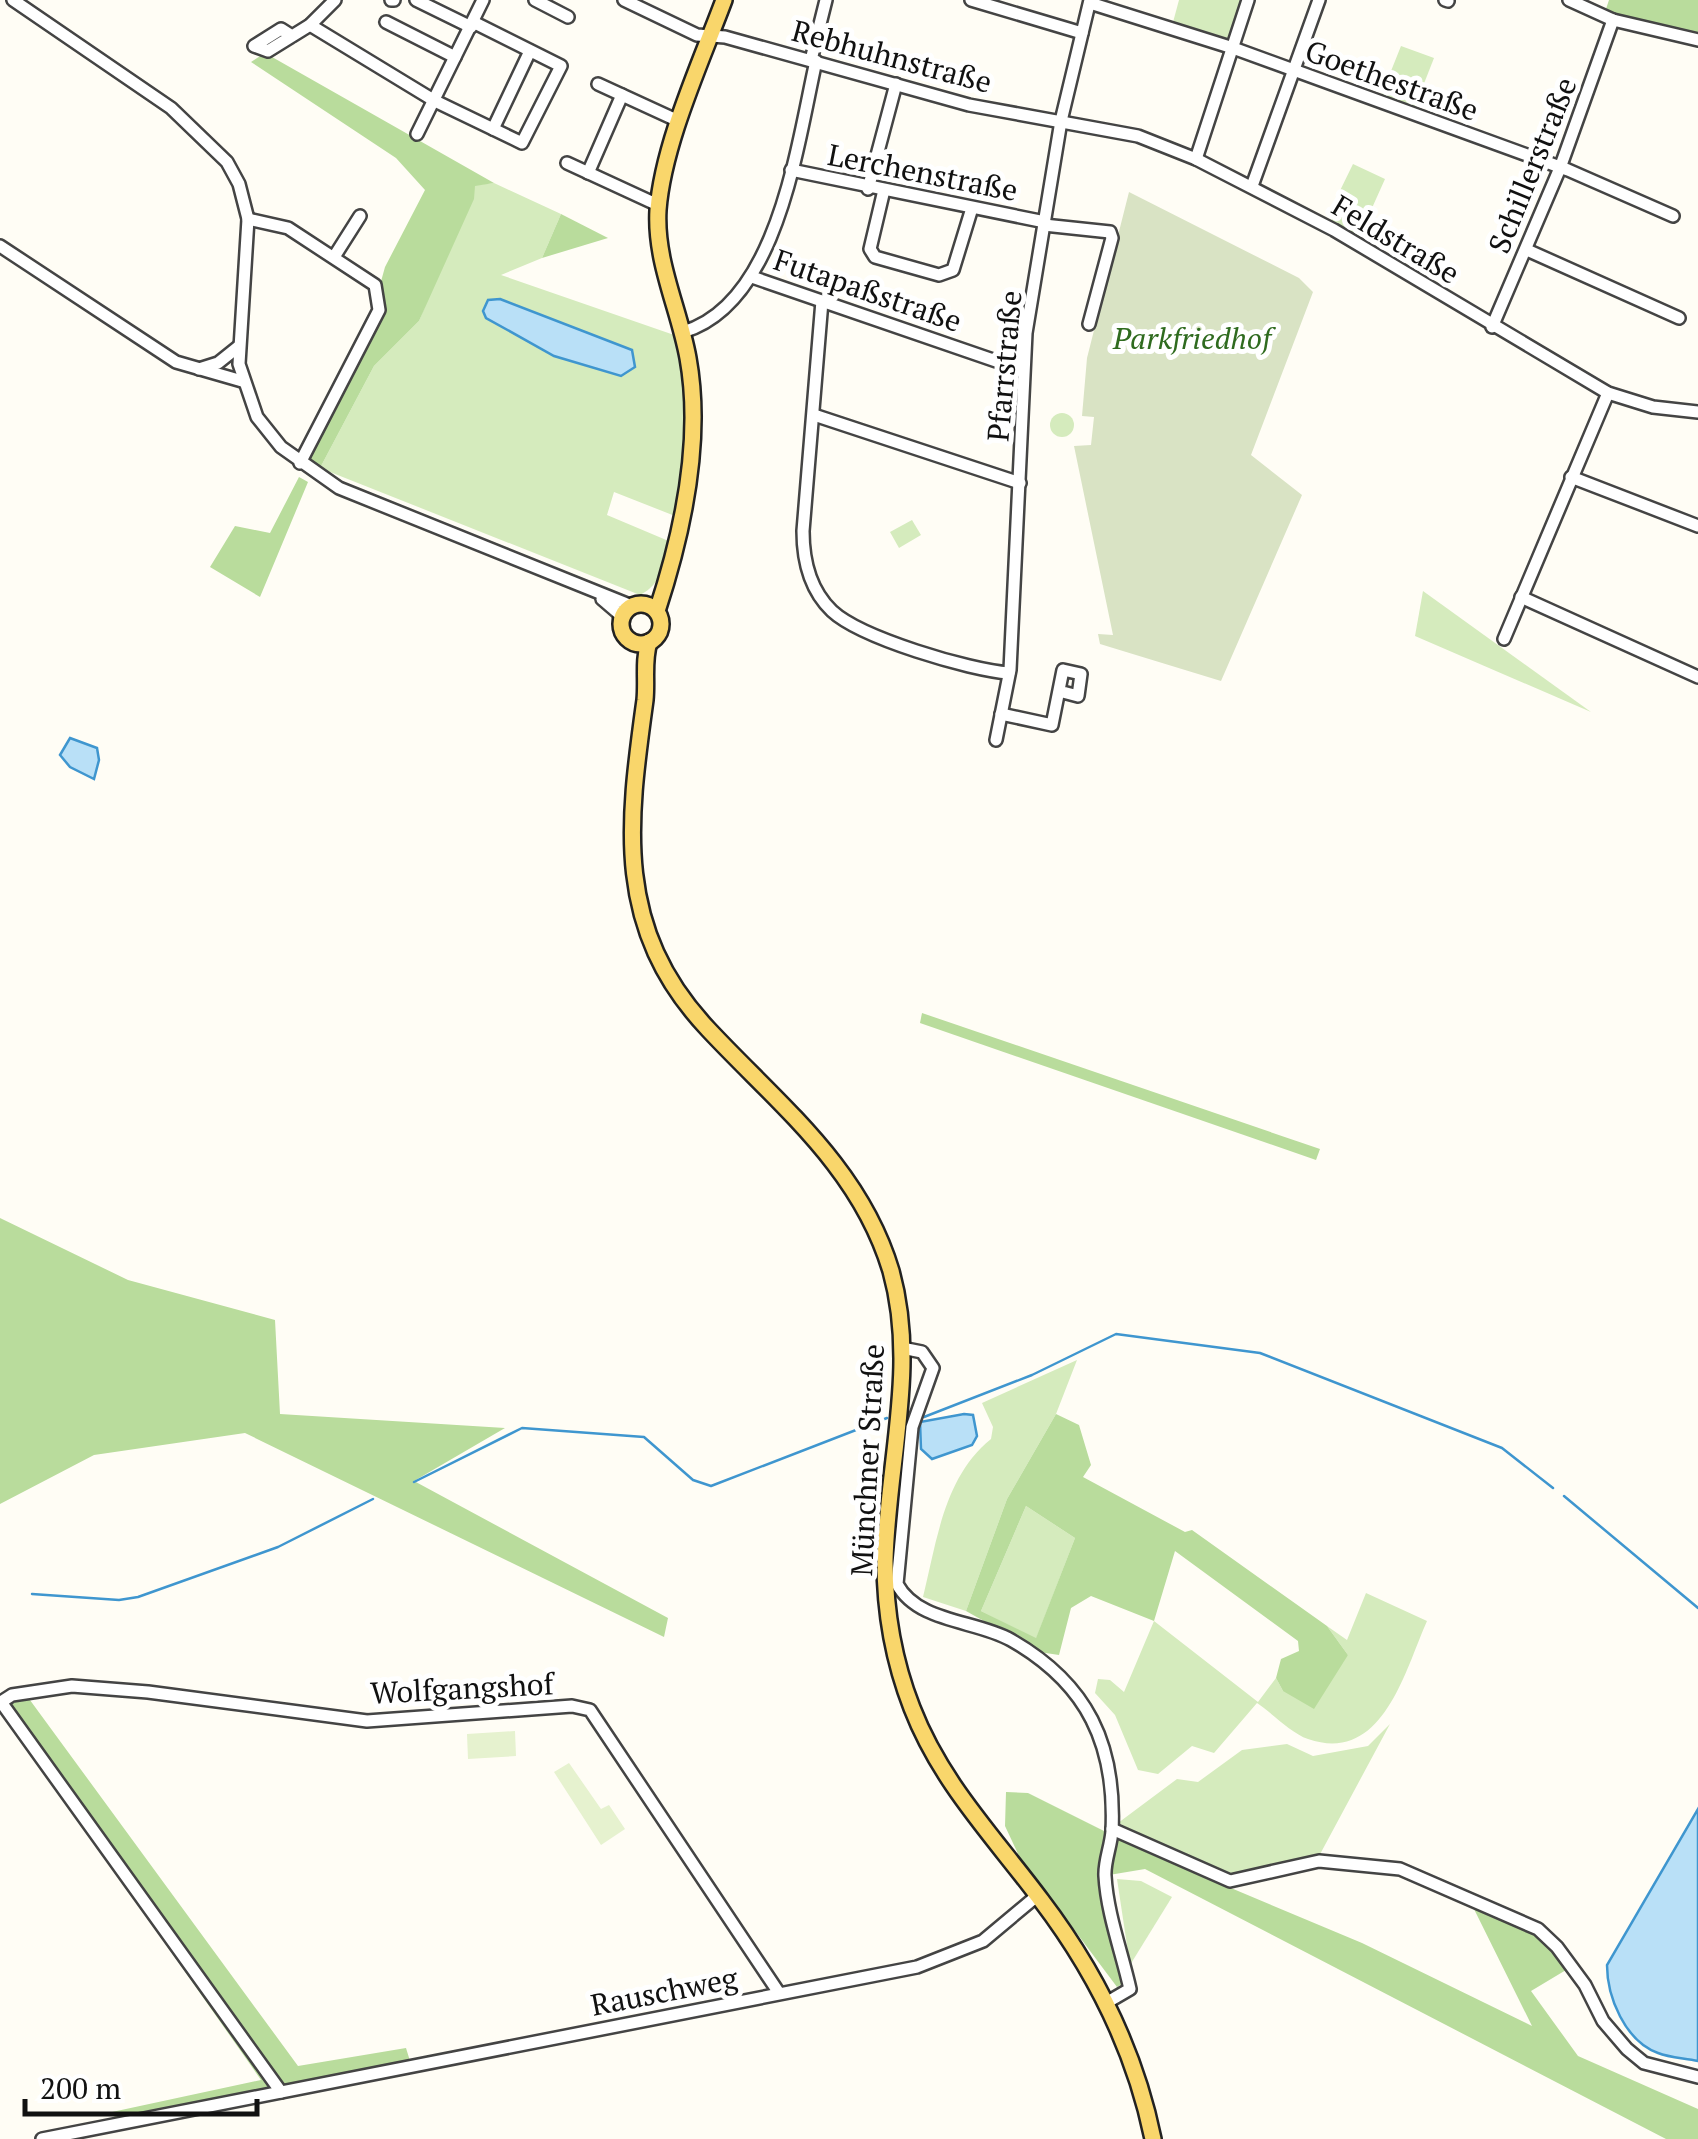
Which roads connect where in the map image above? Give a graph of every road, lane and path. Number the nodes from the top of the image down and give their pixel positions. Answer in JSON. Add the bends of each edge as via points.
{"nodes":[{"id":1,"x":13,"y":0,"type":"edge"},
{"id":2,"x":335,"y":0,"type":"edge"},
{"id":3,"x":416,"y":0,"type":"edge"},
{"id":4,"x":484,"y":0,"type":"edge"},
{"id":5,"x":535,"y":0,"type":"edge"},
{"id":6,"x":624,"y":0,"type":"edge"},
{"id":7,"x":724,"y":0,"type":"edge"},
{"id":8,"x":826,"y":0,"type":"edge"},
{"id":9,"x":971,"y":0,"type":"edge"},
{"id":10,"x":1020,"y":0,"type":"edge"},
{"id":11,"x":1248,"y":0,"type":"edge"},
{"id":12,"x":1319,"y":0,"type":"edge"},
{"id":13,"x":1569,"y":0,"type":"edge"},
{"id":14,"x":1090,"y":1,"type":"edge"},
{"id":15,"x":432,"y":4,"type":"edge"},
{"id":16,"x":1016,"y":15,"type":"junction"},
{"id":17,"x":568,"y":17,"type":"dead end"},
{"id":18,"x":1613,"y":20,"type":"junction"},
{"id":19,"x":386,"y":22,"type":"dead end"},
{"id":20,"x":310,"y":24,"type":"junction"},
{"id":21,"x":472,"y":24,"type":"junction"},
{"id":22,"x":1082,"y":34,"type":"junction"},
{"id":23,"x":292,"y":36,"type":"dead end"},
{"id":24,"x":710,"y":37,"type":"junction"},
{"id":25,"x":1698,"y":40,"type":"edge"},
{"id":26,"x":1234,"y":48,"type":"junction"},
{"id":27,"x":530,"y":51,"type":"junction"},
{"id":28,"x":456,"y":57,"type":"junction"},
{"id":29,"x":814,"y":61,"type":"junction"},
{"id":30,"x":1294,"y":70,"type":"junction"},
{"id":31,"x":598,"y":84,"type":"dead end"},
{"id":32,"x":896,"y":84,"type":"junction"},
{"id":33,"x":622,"y":95,"type":"junction"},
{"id":34,"x":435,"y":101,"type":"junction"},
{"id":35,"x":672,"y":118,"type":"dead end"},
{"id":36,"x":1060,"y":121,"type":"junction"},
{"id":37,"x":493,"y":129,"type":"junction"},
{"id":38,"x":417,"y":134,"type":"dead end"},
{"id":39,"x":1196,"y":159,"type":"junction"},
{"id":40,"x":567,"y":164,"type":"dead end"},
{"id":41,"x":1560,"y":168,"type":"junction"},
{"id":42,"x":791,"y":170,"type":"junction"},
{"id":43,"x":588,"y":173,"type":"junction"},
{"id":44,"x":1252,"y":186,"type":"junction"},
{"id":45,"x":868,"y":189,"type":"junction"},
{"id":46,"x":884,"y":190,"type":"junction"},
{"id":47,"x":658,"y":205,"type":"junction"},
{"id":48,"x":972,"y":208,"type":"junction"},
{"id":49,"x":360,"y":216,"type":"dead end"},
{"id":50,"x":1673,"y":216,"type":"dead end"},
{"id":51,"x":248,"y":219,"type":"junction"},
{"id":52,"x":1045,"y":223,"type":"junction"},
{"id":53,"x":0,"y":246,"type":"edge"},
{"id":54,"x":1527,"y":250,"type":"junction"},
{"id":55,"x":334,"y":257,"type":"junction"},
{"id":56,"x":752,"y":276,"type":"junction"},
{"id":57,"x":822,"y":301,"type":"junction"},
{"id":58,"x":1679,"y":318,"type":"dead end"},
{"id":59,"x":1089,"y":324,"type":"dead end"},
{"id":60,"x":1492,"y":327,"type":"junction"},
{"id":61,"x":683,"y":332,"type":"junction"},
{"id":62,"x":238,"y":347,"type":"junction"},
{"id":63,"x":1024,"y":364,"type":"junction"},
{"id":64,"x":198,"y":370,"type":"junction"},
{"id":65,"x":242,"y":381,"type":"junction"},
{"id":66,"x":1608,"y":393,"type":"junction"},
{"id":67,"x":1698,"y":412,"type":"edge"},
{"id":68,"x":814,"y":415,"type":"junction"},
{"id":69,"x":300,"y":463,"type":"junction"},
{"id":70,"x":1571,"y":477,"type":"junction"},
{"id":71,"x":1020,"y":483,"type":"junction"},
{"id":72,"x":1698,"y":526,"type":"edge"},
{"id":73,"x":1521,"y":597,"type":"junction"},
{"id":74,"x":639,"y":610,"type":"junction"},
{"id":75,"x":1504,"y":639,"type":"dead end"},
{"id":76,"x":642,"y":642,"type":"junction"},
{"id":77,"x":1010,"y":674,"type":"junction"},
{"id":78,"x":1698,"y":678,"type":"edge"},
{"id":79,"x":1059,"y":691,"type":"dead end"},
{"id":80,"x":1001,"y":714,"type":"junction"},
{"id":81,"x":996,"y":740,"type":"dead end"},
{"id":82,"x":902,"y":1348,"type":"junction"},
{"id":83,"x":0,"y":1702,"type":"edge"},
{"id":84,"x":1112,"y":1829,"type":"junction"},
{"id":85,"x":1038,"y":1896,"type":"junction"},
{"id":86,"x":780,"y":1993,"type":"junction"},
{"id":87,"x":1106,"y":2003,"type":"junction"},
{"id":88,"x":1698,"y":2077,"type":"edge"},
{"id":89,"x":280,"y":2092,"type":"junction"},
{"id":90,"x":42,"y":2139,"type":"edge"},
{"id":91,"x":1153,"y":2139,"type":"edge"}],
"edges":[{"from":1,"to":51,"type":"street","via":[[200,131],[239,184]]},
{"from":2,"to":20,"type":"street"},
{"from":3,"to":15,"type":"street"},
{"from":4,"to":21,"type":"street"},
{"from":5,"to":17,"type":"street"},
{"from":6,"to":24,"type":"street","name":"Rebhuhnstraße"},
{"from":7,"to":24,"type":"main road"},
{"from":8,"to":29,"type":"street"},
{"from":9,"to":16,"type":"street"},
{"from":10,"to":16,"type":"street"},
{"from":11,"to":26,"type":"street"},
{"from":12,"to":30,"type":"street"},
{"from":13,"to":18,"type":"street"},
{"from":14,"to":22,"type":"street","name":"Pfarrstraße"},
{"from":14,"to":26,"type":"street","name":"Goethestraße"},
{"from":15,"to":21,"type":"street"},
{"from":16,"to":22,"type":"street"},
{"from":18,"to":25,"type":"street"},
{"from":18,"to":41,"type":"street","name":"Schillerstraße"},
{"from":19,"to":28,"type":"street"},
{"from":20,"to":23,"type":"street"},
{"from":20,"to":34,"type":"street"},
{"from":21,"to":27,"type":"street"},
{"from":21,"to":28,"type":"street"},
{"from":22,"to":36,"type":"street","name":"Pfarrstraße"},
{"from":24,"to":29,"type":"street","name":"Rebhuhnstraße"},
{"from":24,"to":47,"type":"main road"},
{"from":26,"to":30,"type":"street","name":"Goethestraße"},
{"from":26,"to":39,"type":"street"},
{"from":27,"to":37,"type":"street"},
{"from":27,"to":37,"type":"street","via":[[561,66],[522,143]]},
{"from":28,"to":34,"type":"street"},
{"from":29,"to":32,"type":"street","name":"Rebhuhnstraße"},
{"from":29,"to":42,"type":"street"},
{"from":30,"to":41,"type":"street","name":"Goethestraße"},
{"from":30,"to":44,"type":"street"},
{"from":31,"to":33,"type":"street"},
{"from":32,"to":36,"type":"street","name":"Rebhuhnstraße","via":[[968,106]]},
{"from":32,"to":45,"type":"street"},
{"from":33,"to":35,"type":"street"},
{"from":33,"to":43,"type":"street"},
{"from":34,"to":37,"type":"street"},
{"from":34,"to":38,"type":"street"},
{"from":36,"to":39,"type":"street","name":"Feldstraße","via":[[1138,136]]},
{"from":36,"to":52,"type":"street","name":"Pfarrstraße"},
{"from":39,"to":44,"type":"street","name":"Feldstraße"},
{"from":40,"to":43,"type":"street"},
{"from":41,"to":50,"type":"street","name":"Goethestraße"},
{"from":41,"to":54,"type":"street","name":"Schillerstraße"},
{"from":42,"to":45,"type":"street","name":"Lerchenstraße"},
{"from":42,"to":56,"type":"street","via":[[773,234]]},
{"from":43,"to":47,"type":"street"},
{"from":44,"to":60,"type":"street","name":"Feldstraße"},
{"from":45,"to":46,"type":"street","name":"Lerchenstraße"},
{"from":46,"to":48,"type":"street","name":"Lerchenstraße"},
{"from":46,"to":48,"type":"street","via":[[870,249],[876,257],[939,276],[953,270]]},
{"from":47,"to":61,"type":"main road","via":[[660,258]]},
{"from":48,"to":52,"type":"street","name":"Lerchenstraße"},
{"from":49,"to":55,"type":"street"},
{"from":51,"to":55,"type":"street","via":[[288,228]]},
{"from":51,"to":62,"type":"street"},
{"from":52,"to":59,"type":"street","name":"Lerchenstraße","via":[[1110,232]]},
{"from":52,"to":63,"type":"street","name":"Pfarrstraße"},
{"from":53,"to":64,"type":"street","via":[[147,345]]},
{"from":54,"to":58,"type":"street"},
{"from":54,"to":60,"type":"street","name":"Schillerstraße"},
{"from":55,"to":69,"type":"street","via":[[375,285],[379,310]]},
{"from":56,"to":57,"type":"street","name":"Futapaßstraße"},
{"from":56,"to":61,"type":"street","via":[[700,327]]},
{"from":57,"to":63,"type":"street","name":"Futapaßstraße"},
{"from":57,"to":68,"type":"street"},
{"from":60,"to":66,"type":"street","name":"Feldstraße"},
{"from":61,"to":74,"type":"main road","via":[[694,442],[668,577]]},
{"from":62,"to":64,"type":"street"},
{"from":62,"to":65,"type":"street"},
{"from":63,"to":71,"type":"street","name":"Pfarrstraße"},
{"from":64,"to":65,"type":"street"},
{"from":65,"to":69,"type":"street","via":[[257,416]]},
{"from":66,"to":67,"type":"street","name":"Feldstraße"},
{"from":66,"to":70,"type":"street"},
{"from":68,"to":71,"type":"street"},
{"from":68,"to":77,"type":"street","via":[[803,544],[806,568],[824,601],[861,629]]},
{"from":69,"to":74,"type":"street","via":[[339,488]]},
{"from":70,"to":72,"type":"street"},
{"from":70,"to":73,"type":"street"},
{"from":71,"to":77,"type":"street","name":"Pfarrstraße"},
{"from":73,"to":75,"type":"street"},
{"from":73,"to":78,"type":"street"},
{"from":74,"to":76,"type":"main road","via":[[624,633]]},
{"from":74,"to":76,"type":"main road","via":[[660,630]]},
{"from":76,"to":82,"type":"main road","name":"Münchner Straße","via":[[630,838],[639,899],[659,956],[696,1015],[819,1141],[856,1190],[891,1274]]},
{"from":77,"to":80,"type":"street","name":"Pfarrstraße"},
{"from":79,"to":80,"type":"street","via":[[1052,726]]},
{"from":80,"to":81,"type":"street","name":"Pfarrstraße"},
{"from":82,"to":84,"type":"street","via":[[922,1352],[933,1368],[912,1428],[897,1584],[925,1610],[1028,1650],[1079,1700],[1109,1755]]},
{"from":82,"to":85,"type":"main road","name":"Münchner Straße","via":[[886,1562],[899,1668],[940,1768]]},
{"from":83,"to":86,"type":"street","name":"Wolfgangshof","via":[[72,1686],[367,1720],[590,1710]]},
{"from":83,"to":89,"type":"street"},
{"from":84,"to":87,"type":"street","via":[[1105,1875],[1130,1989]]},
{"from":84,"to":88,"type":"street","via":[[1230,1881],[1319,1860],[1400,1869],[1538,1930],[1627,2049],[1644,2062]]},
{"from":85,"to":86,"type":"street","name":"Rauschweg","via":[[953,1954]]},
{"from":85,"to":87,"type":"main road","name":"Münchner Straße"},
{"from":86,"to":89,"type":"street","name":"Rauschweg"},
{"from":87,"to":91,"type":"main road","name":"Münchner Straße"},
{"from":89,"to":90,"type":"street","name":"Rauschweg"}]}
